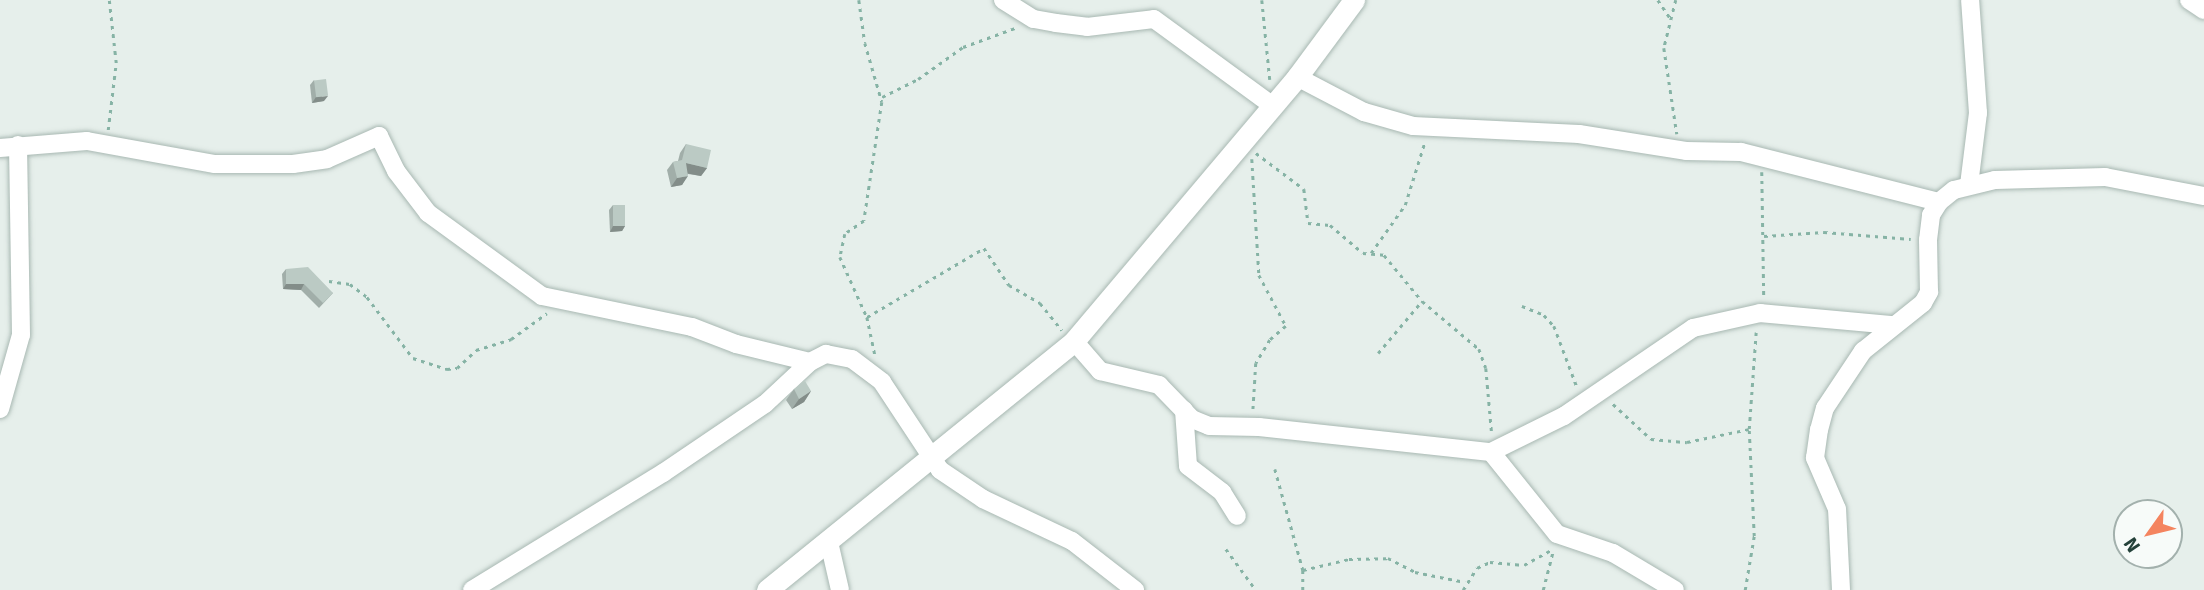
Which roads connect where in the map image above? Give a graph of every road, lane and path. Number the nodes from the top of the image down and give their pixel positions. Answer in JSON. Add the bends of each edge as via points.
{"nodes":[{"id":1,"x":109,"y":0,"type":"edge"},
{"id":2,"x":859,"y":0,"type":"edge"},
{"id":3,"x":1003,"y":0,"type":"edge"},
{"id":4,"x":1262,"y":0,"type":"edge"},
{"id":5,"x":1354,"y":0,"type":"edge"},
{"id":6,"x":1658,"y":0,"type":"edge"},
{"id":7,"x":1676,"y":0,"type":"edge"},
{"id":8,"x":1970,"y":0,"type":"edge"},
{"id":9,"x":2189,"y":0,"type":"edge"},
{"id":10,"x":2204,"y":10,"type":"edge"},
{"id":11,"x":1035,"y":19,"type":"junction"},
{"id":12,"x":1671,"y":19,"type":"junction"},
{"id":13,"x":1297,"y":77,"type":"junction"},
{"id":14,"x":882,"y":97,"type":"junction"},
{"id":15,"x":1269,"y":105,"type":"junction"},
{"id":16,"x":1430,"y":128,"type":"junction"},
{"id":17,"x":104,"y":143,"type":"junction"},
{"id":18,"x":9,"y":146,"type":"edge"},
{"id":19,"x":1693,"y":152,"type":"junction"},
{"id":20,"x":1763,"y":155,"type":"junction"},
{"id":21,"x":1969,"y":185,"type":"junction"},
{"id":22,"x":2204,"y":196,"type":"edge"},
{"id":23,"x":1938,"y":202,"type":"junction"},
{"id":24,"x":1763,"y":236,"type":"junction"},
{"id":25,"x":1928,"y":240,"type":"junction"},
{"id":26,"x":1371,"y":253,"type":"junction"},
{"id":27,"x":329,"y":281,"type":"dead end"},
{"id":28,"x":1422,"y":300,"type":"junction"},
{"id":29,"x":569,"y":301,"type":"junction"},
{"id":30,"x":1522,"y":306,"type":"dead end"},
{"id":31,"x":1760,"y":313,"type":"junction"},
{"id":32,"x":867,"y":317,"type":"junction"},
{"id":33,"x":1892,"y":325,"type":"junction"},
{"id":34,"x":1074,"y":341,"type":"junction"},
{"id":35,"x":1378,"y":353,"type":"dead end"},
{"id":36,"x":810,"y":362,"type":"junction"},
{"id":37,"x":882,"y":382,"type":"junction"},
{"id":38,"x":1589,"y":399,"type":"junction"},
{"id":39,"x":0,"y":409,"type":"edge"},
{"id":40,"x":1184,"y":410,"type":"junction"},
{"id":41,"x":1254,"y":427,"type":"junction"},
{"id":42,"x":1749,"y":429,"type":"junction"},
{"id":43,"x":1491,"y":452,"type":"junction"},
{"id":44,"x":932,"y":459,"type":"junction"},
{"id":45,"x":1275,"y":469,"type":"dead end"},
{"id":46,"x":1237,"y":516,"type":"dead end"},
{"id":47,"x":829,"y":542,"type":"junction"},
{"id":48,"x":1561,"y":544,"type":"junction"},
{"id":49,"x":1226,"y":549,"type":"dead end"},
{"id":50,"x":1303,"y":570,"type":"junction"},
{"id":51,"x":1465,"y":582,"type":"junction"},
{"id":52,"x":471,"y":590,"type":"edge"},
{"id":53,"x":767,"y":590,"type":"edge"},
{"id":54,"x":841,"y":590,"type":"edge"},
{"id":55,"x":1135,"y":590,"type":"edge"},
{"id":56,"x":1256,"y":590,"type":"edge"},
{"id":57,"x":1303,"y":590,"type":"edge"},
{"id":58,"x":1464,"y":590,"type":"edge"},
{"id":59,"x":1543,"y":590,"type":"edge"},
{"id":60,"x":1675,"y":590,"type":"edge"},
{"id":61,"x":1745,"y":590,"type":"edge"},
{"id":62,"x":1841,"y":590,"type":"edge"}],
"edges":[{"from":1,"to":17,"type":"path","via":[[116,63]]},
{"from":2,"to":14,"type":"path","via":[[865,43]]},
{"from":3,"to":11,"type":"street"},
{"from":4,"to":15,"type":"path","via":[[1270,61]]},
{"from":5,"to":13,"type":"street"},
{"from":6,"to":12,"type":"path"},
{"from":7,"to":12,"type":"path"},
{"from":8,"to":21,"type":"street","via":[[1978,113]]},
{"from":9,"to":10,"type":"street"},
{"from":11,"to":14,"type":"path","via":[[963,47]]},
{"from":11,"to":15,"type":"street","via":[[1087,27],[1154,19]]},
{"from":12,"to":19,"type":"path","via":[[1664,48],[1673,83],[1676,131]]},
{"from":13,"to":15,"type":"street"},
{"from":13,"to":16,"type":"street","via":[[1364,112]]},
{"from":14,"to":32,"type":"path","via":[[864,221],[845,234],[839,247],[844,269]]},
{"from":15,"to":34,"type":"street"},
{"from":16,"to":19,"type":"street","via":[[1579,134]]},
{"from":16,"to":26,"type":"path","via":[[1405,205]]},
{"from":17,"to":18,"type":"street","via":[[63,140]]},
{"from":17,"to":29,"type":"street","via":[[215,164],[281,165],[327,159],[379,136],[396,171],[428,212],[532,290]]},
{"from":18,"to":39,"type":"street","via":[[21,335]]},
{"from":19,"to":20,"type":"street"},
{"from":20,"to":23,"type":"street","via":[[1801,170]]},
{"from":20,"to":24,"type":"path"},
{"from":21,"to":22,"type":"street","via":[[2105,177]]},
{"from":21,"to":23,"type":"street"},
{"from":23,"to":25,"type":"street"},
{"from":24,"to":25,"type":"path","via":[[1824,232]]},
{"from":24,"to":31,"type":"path","via":[[1765,292]]},
{"from":25,"to":33,"type":"street","via":[[1929,292],[1923,303]]},
{"from":26,"to":28,"type":"path","via":[[1389,260]]},
{"from":26,"to":41,"type":"path","via":[[1363,253],[1330,225],[1308,223],[1304,189],[1253,152],[1259,275],[1286,326],[1255,363],[1251,388]]},
{"from":27,"to":29,"type":"path","via":[[350,284],[366,298],[413,358],[450,370],[472,353],[511,339]]},
{"from":28,"to":35,"type":"path"},
{"from":28,"to":43,"type":"path","via":[[1484,359]]},
{"from":29,"to":36,"type":"street","via":[[692,327],[736,344]]},
{"from":30,"to":38,"type":"path","via":[[1544,314],[1554,326]]},
{"from":31,"to":33,"type":"street"},
{"from":31,"to":38,"type":"street","via":[[1693,328]]},
{"from":31,"to":42,"type":"path","via":[[1751,359]]},
{"from":32,"to":34,"type":"path","via":[[982,248],[1009,285],[1040,303]]},
{"from":32,"to":37,"type":"path"},
{"from":33,"to":62,"type":"street","via":[[1841,381],[1825,408],[1819,430],[1815,458],[1837,509]]},
{"from":34,"to":40,"type":"street","via":[[1100,371],[1159,386]]},
{"from":34,"to":44,"type":"street"},
{"from":36,"to":37,"type":"street","via":[[826,354],[845,357]]},
{"from":36,"to":52,"type":"street","via":[[746,418],[595,517],[528,552]]},
{"from":37,"to":44,"type":"street"},
{"from":38,"to":42,"type":"path","via":[[1612,403],[1651,439],[1687,442]]},
{"from":38,"to":43,"type":"street"},
{"from":40,"to":41,"type":"street","via":[[1209,426]]},
{"from":40,"to":46,"type":"street","via":[[1188,467],[1222,492]]},
{"from":41,"to":43,"type":"street"},
{"from":42,"to":61,"type":"path","via":[[1754,536]]},
{"from":43,"to":48,"type":"street"},
{"from":44,"to":47,"type":"street"},
{"from":44,"to":55,"type":"street","via":[[940,470],[983,499],[1072,541]]},
{"from":45,"to":50,"type":"path"},
{"from":47,"to":53,"type":"street"},
{"from":47,"to":54,"type":"street"},
{"from":48,"to":51,"type":"path","via":[[1524,565],[1490,562]]},
{"from":48,"to":59,"type":"path"},
{"from":48,"to":60,"type":"street","via":[[1613,553]]},
{"from":49,"to":56,"type":"path"},
{"from":50,"to":51,"type":"path","via":[[1349,559],[1388,558],[1415,572]]},
{"from":50,"to":57,"type":"path"},
{"from":51,"to":58,"type":"path"}]}
